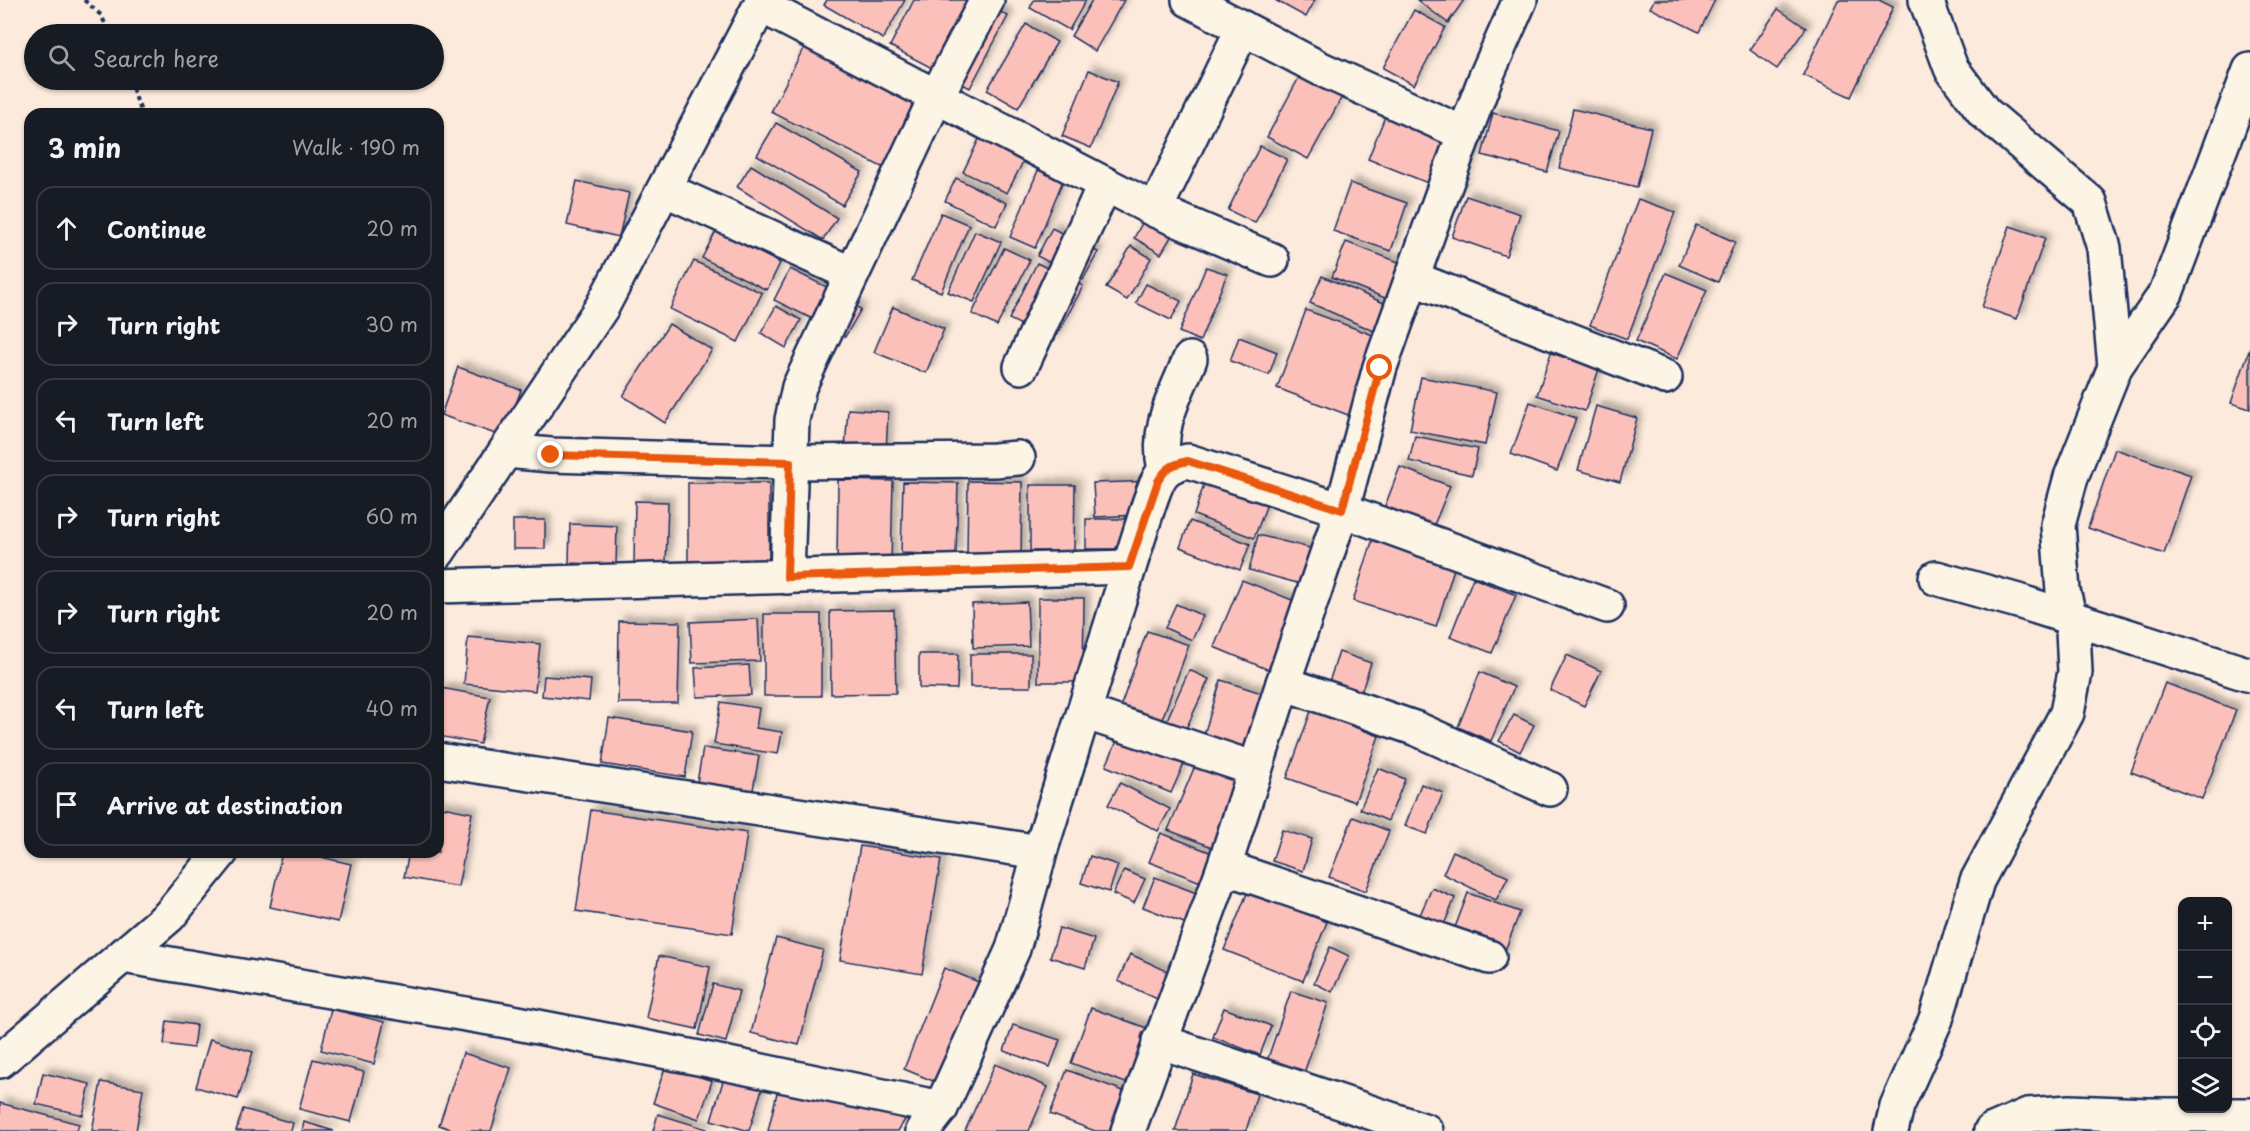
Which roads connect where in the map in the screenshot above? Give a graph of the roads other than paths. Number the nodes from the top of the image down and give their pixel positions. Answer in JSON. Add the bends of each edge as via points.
{"nodes":[{"id":1,"x":987,"y":0,"type":"edge"},
{"id":2,"x":1520,"y":0,"type":"edge"},
{"id":3,"x":1926,"y":0,"type":"edge"},
{"id":4,"x":1197,"y":2,"type":"edge"},
{"id":5,"x":761,"y":3,"type":"edge"},
{"id":6,"x":1243,"y":28,"type":"junction"},
{"id":7,"x":2250,"y":70,"type":"edge"},
{"id":8,"x":936,"y":97,"type":"junction"},
{"id":9,"x":1465,"y":134,"type":"junction"},
{"id":10,"x":1105,"y":184,"type":"junction"},
{"id":11,"x":664,"y":189,"type":"junction"},
{"id":12,"x":1155,"y":210,"type":"junction"},
{"id":13,"x":1272,"y":260,"type":"dead end"},
{"id":14,"x":852,"y":274,"type":"junction"},
{"id":15,"x":1412,"y":278,"type":"junction"},
{"id":16,"x":1190,"y":359,"type":"dead end"},
{"id":17,"x":1021,"y":367,"type":"dead end"},
{"id":18,"x":2115,"y":368,"type":"junction"},
{"id":19,"x":1665,"y":377,"type":"dead end"},
{"id":20,"x":506,"y":451,"type":"junction"},
{"id":21,"x":1018,"y":458,"type":"dead end"},
{"id":22,"x":790,"y":462,"type":"junction"},
{"id":23,"x":1164,"y":470,"type":"junction"},
{"id":24,"x":1342,"y":510,"type":"junction"},
{"id":25,"x":444,"y":543,"type":"edge"},
{"id":26,"x":1129,"y":567,"type":"junction"},
{"id":27,"x":787,"y":577,"type":"junction"},
{"id":28,"x":1936,"y":578,"type":"dead end"},
{"id":29,"x":444,"y":586,"type":"edge"},
{"id":30,"x":1606,"y":606,"type":"dead end"},
{"id":31,"x":2071,"y":618,"type":"junction"},
{"id":32,"x":2250,"y":675,"type":"edge"},
{"id":33,"x":1283,"y":683,"type":"junction"},
{"id":34,"x":1084,"y":712,"type":"junction"},
{"id":35,"x":444,"y":761,"type":"edge"},
{"id":36,"x":1255,"y":769,"type":"junction"},
{"id":37,"x":1550,"y":789,"type":"dead end"},
{"id":38,"x":1040,"y":852,"type":"junction"},
{"id":39,"x":216,"y":858,"type":"edge"},
{"id":40,"x":1224,"y":867,"type":"junction"},
{"id":41,"x":123,"y":956,"type":"junction"},
{"id":42,"x":1489,"y":957,"type":"dead end"},
{"id":43,"x":1160,"y":1041,"type":"junction"},
{"id":44,"x":0,"y":1061,"type":"edge"},
{"id":45,"x":2250,"y":1115,"type":"edge"},
{"id":46,"x":932,"y":1120,"type":"edge"},
{"id":47,"x":1128,"y":1131,"type":"edge"},
{"id":48,"x":1426,"y":1131,"type":"edge"},
{"id":49,"x":1891,"y":1131,"type":"edge"},
{"id":50,"x":1992,"y":1131,"type":"edge"}],
"edges":[{"from":1,"to":8,"type":"street"},
{"from":2,"to":9,"type":"street"},
{"from":3,"to":18,"type":"street","via":[[1952,68],[1984,112],[2090,202],[2104,248]]},
{"from":4,"to":6,"type":"street"},
{"from":5,"to":8,"type":"street"},
{"from":5,"to":11,"type":"street"},
{"from":6,"to":9,"type":"street","via":[[1321,69]]},
{"from":6,"to":12,"type":"street"},
{"from":7,"to":18,"type":"street","via":[[2166,293]]},
{"from":8,"to":10,"type":"street"},
{"from":8,"to":14,"type":"street"},
{"from":9,"to":15,"type":"street"},
{"from":10,"to":12,"type":"street"},
{"from":10,"to":17,"type":"street"},
{"from":11,"to":14,"type":"street"},
{"from":11,"to":20,"type":"street","via":[[602,307]]},
{"from":12,"to":13,"type":"street"},
{"from":14,"to":22,"type":"street","via":[[799,387],[792,420]]},
{"from":15,"to":19,"type":"street"},
{"from":15,"to":24,"type":"street","via":[[1380,368]]},
{"from":16,"to":23,"type":"street","via":[[1163,430]]},
{"from":18,"to":31,"type":"street","via":[[2071,477],[2058,525],[2063,591]]},
{"from":20,"to":22,"type":"street"},
{"from":20,"to":25,"type":"street"},
{"from":21,"to":22,"type":"street"},
{"from":22,"to":27,"type":"street"},
{"from":23,"to":24,"type":"street","via":[[1188,461]]},
{"from":23,"to":26,"type":"street"},
{"from":24,"to":30,"type":"street"},
{"from":24,"to":33,"type":"street"},
{"from":26,"to":27,"type":"street"},
{"from":26,"to":34,"type":"street"},
{"from":27,"to":29,"type":"street"},
{"from":28,"to":31,"type":"street"},
{"from":31,"to":32,"type":"street"},
{"from":31,"to":49,"type":"street","via":[[2075,672],[2067,713],[1977,881],[1936,1019],[1897,1106]]},
{"from":33,"to":36,"type":"street"},
{"from":33,"to":37,"type":"street","via":[[1417,729]]},
{"from":34,"to":36,"type":"street"},
{"from":34,"to":38,"type":"street"},
{"from":35,"to":38,"type":"street"},
{"from":36,"to":40,"type":"street"},
{"from":38,"to":46,"type":"street","via":[[1013,949]]},
{"from":39,"to":41,"type":"street","via":[[170,916]]},
{"from":40,"to":42,"type":"street"},
{"from":40,"to":43,"type":"street"},
{"from":41,"to":44,"type":"street"},
{"from":41,"to":46,"type":"street","via":[[519,1023],[704,1059]]},
{"from":43,"to":47,"type":"street"},
{"from":43,"to":48,"type":"street"},
{"from":45,"to":50,"type":"street","via":[[2069,1112],[2028,1115]]}]}
